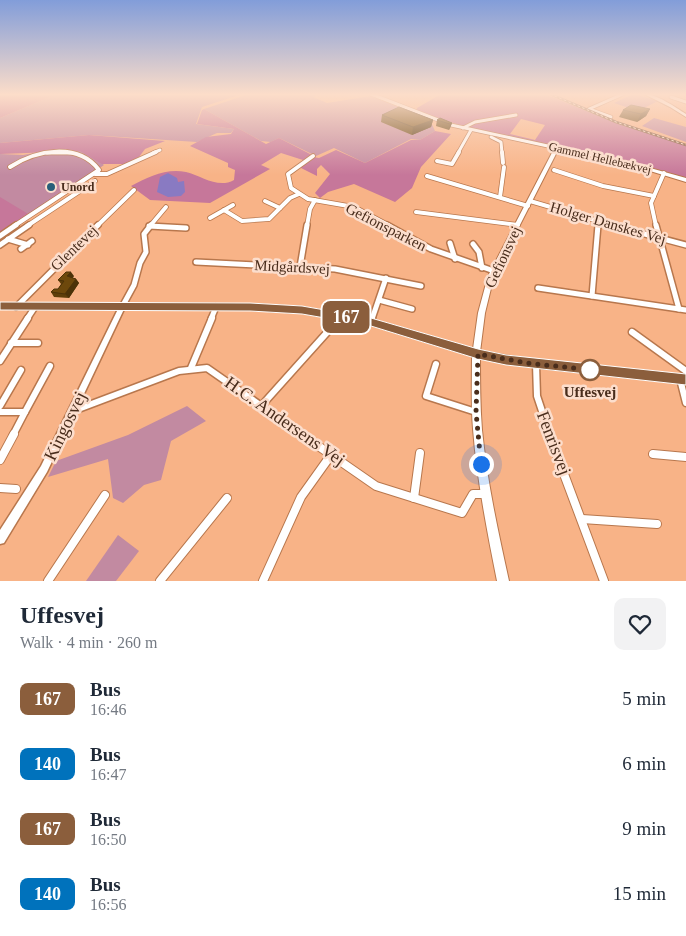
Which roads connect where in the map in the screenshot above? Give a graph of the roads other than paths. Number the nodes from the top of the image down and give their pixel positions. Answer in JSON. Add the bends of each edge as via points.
{"nodes":[{"id":1,"x":438,"y":121,"type":"edge"},
{"id":2,"x":480,"y":121,"type":"edge"},
{"id":3,"x":461,"y":129,"type":"junction"},
{"id":4,"x":470,"y":132,"type":"junction"},
{"id":5,"x":558,"y":148,"type":"junction"},
{"id":6,"x":160,"y":150,"type":"dead end"},
{"id":7,"x":313,"y":156,"type":"dead end"},
{"id":8,"x":437,"y":161,"type":"dead end"},
{"id":9,"x":10,"y":167,"type":"dead end"},
{"id":10,"x":554,"y":170,"type":"dead end"},
{"id":11,"x":664,"y":173,"type":"junction"},
{"id":12,"x":95,"y":174,"type":"junction"},
{"id":13,"x":427,"y":176,"type":"dead end"},
{"id":14,"x":686,"y":180,"type":"edge"},
{"id":15,"x":96,"y":181,"type":"dead end"},
{"id":16,"x":134,"y":190,"type":"dead end"},
{"id":17,"x":67,"y":192,"type":"junction"},
{"id":18,"x":75,"y":194,"type":"junction"},
{"id":19,"x":299,"y":194,"type":"junction"},
{"id":20,"x":654,"y":196,"type":"junction"},
{"id":21,"x":500,"y":197,"type":"junction"},
{"id":22,"x":315,"y":200,"type":"junction"},
{"id":23,"x":265,"y":201,"type":"dead end"},
{"id":24,"x":529,"y":203,"type":"junction"},
{"id":25,"x":233,"y":205,"type":"dead end"},
{"id":26,"x":166,"y":207,"type":"dead end"},
{"id":27,"x":280,"y":208,"type":"junction"},
{"id":28,"x":224,"y":210,"type":"junction"},
{"id":29,"x":416,"y":212,"type":"dead end"},
{"id":30,"x":210,"y":218,"type":"dead end"},
{"id":31,"x":598,"y":222,"type":"junction"},
{"id":32,"x":518,"y":225,"type":"junction"},
{"id":33,"x":149,"y":226,"type":"junction"},
{"id":34,"x":186,"y":228,"type":"dead end"},
{"id":35,"x":1,"y":235,"type":"edge"},
{"id":36,"x":10,"y":238,"type":"junction"},
{"id":37,"x":660,"y":239,"type":"junction"},
{"id":38,"x":450,"y":243,"type":"dead end"},
{"id":39,"x":473,"y":244,"type":"dead end"},
{"id":40,"x":0,"y":245,"type":"edge"},
{"id":41,"x":686,"y":245,"type":"edge"},
{"id":42,"x":21,"y":249,"type":"dead end"},
{"id":43,"x":455,"y":259,"type":"junction"},
{"id":44,"x":196,"y":262,"type":"dead end"},
{"id":45,"x":300,"y":266,"type":"junction"},
{"id":46,"x":482,"y":268,"type":"junction"},
{"id":47,"x":494,"y":271,"type":"junction"},
{"id":48,"x":386,"y":278,"type":"junction"},
{"id":49,"x":422,"y":286,"type":"dead end"},
{"id":50,"x":538,"y":288,"type":"dead end"},
{"id":51,"x":592,"y":296,"type":"junction"},
{"id":52,"x":378,"y":300,"type":"junction"},
{"id":53,"x":0,"y":306,"type":"edge"},
{"id":54,"x":16,"y":307,"type":"junction"},
{"id":55,"x":35,"y":307,"type":"junction"},
{"id":56,"x":216,"y":307,"type":"junction"},
{"id":57,"x":122,"y":308,"type":"junction"},
{"id":58,"x":412,"y":309,"type":"dead end"},
{"id":59,"x":679,"y":309,"type":"junction"},
{"id":60,"x":686,"y":310,"type":"edge"},
{"id":61,"x":341,"y":316,"type":"junction"},
{"id":62,"x":371,"y":322,"type":"junction"},
{"id":63,"x":632,"y":332,"type":"dead end"},
{"id":64,"x":11,"y":343,"type":"junction"},
{"id":65,"x":38,"y":343,"type":"dead end"},
{"id":66,"x":478,"y":354,"type":"junction"},
{"id":67,"x":0,"y":361,"type":"edge"},
{"id":68,"x":436,"y":364,"type":"dead end"},
{"id":69,"x":536,"y":364,"type":"junction"},
{"id":70,"x":50,"y":366,"type":"dead end"},
{"id":71,"x":191,"y":368,"type":"junction"},
{"id":72,"x":21,"y":370,"type":"dead end"},
{"id":73,"x":686,"y":371,"type":"edge"},
{"id":74,"x":683,"y":379,"type":"edge"},
{"id":75,"x":686,"y":403,"type":"edge"},
{"id":76,"x":262,"y":405,"type":"junction"},
{"id":77,"x":0,"y":406,"type":"edge"},
{"id":78,"x":73,"y":411,"type":"junction"},
{"id":79,"x":0,"y":412,"type":"edge"},
{"id":80,"x":25,"y":412,"type":"junction"},
{"id":81,"x":476,"y":412,"type":"junction"},
{"id":82,"x":420,"y":453,"type":"dead end"},
{"id":83,"x":653,"y":454,"type":"dead end"},
{"id":84,"x":331,"y":455,"type":"junction"},
{"id":85,"x":686,"y":457,"type":"edge"},
{"id":86,"x":0,"y":460,"type":"edge"},
{"id":87,"x":0,"y":488,"type":"edge"},
{"id":88,"x":16,"y":489,"type":"dead end"},
{"id":89,"x":485,"y":494,"type":"junction"},
{"id":90,"x":105,"y":495,"type":"dead end"},
{"id":91,"x":226,"y":498,"type":"dead end"},
{"id":92,"x":414,"y":498,"type":"junction"},
{"id":93,"x":582,"y":519,"type":"junction"},
{"id":94,"x":657,"y":524,"type":"dead end"},
{"id":95,"x":0,"y":539,"type":"edge"},
{"id":96,"x":48,"y":581,"type":"edge"},
{"id":97,"x":160,"y":581,"type":"edge"},
{"id":98,"x":263,"y":581,"type":"edge"},
{"id":99,"x":503,"y":581,"type":"edge"},
{"id":100,"x":604,"y":581,"type":"edge"}],
"edges":[{"from":1,"to":3,"type":"street","name":"Gammel Hellebækvej"},
{"from":2,"to":3,"type":"street"},
{"from":3,"to":4,"type":"street","name":"Gammel Hellebækvej"},
{"from":4,"to":5,"type":"street","name":"Gammel Hellebækvej"},
{"from":4,"to":8,"type":"street","via":[[452,164]]},
{"from":4,"to":21,"type":"street","via":[[501,142]]},
{"from":5,"to":11,"type":"main road","name":"Gammel Hellebækvej"},
{"from":5,"to":24,"type":"main road","name":"Gefionsvej"},
{"from":6,"to":12,"type":"street","via":[[107,174]]},
{"from":7,"to":19,"type":"street","via":[[288,174],[291,188]]},
{"from":9,"to":12,"type":"street","via":[[20,158],[76,152],[99,168]]},
{"from":10,"to":20,"type":"street","via":[[603,186]]},
{"from":11,"to":14,"type":"main road","name":"Gammel Hellebækvej"},
{"from":11,"to":20,"type":"street"},
{"from":12,"to":17,"type":"street"},
{"from":13,"to":21,"type":"street","name":"Holger Danskes Vej"},
{"from":15,"to":18,"type":"street"},
{"from":16,"to":54,"type":"street","name":"Glentevej"},
{"from":17,"to":18,"type":"street"},
{"from":17,"to":35,"type":"street"},
{"from":18,"to":36,"type":"street"},
{"from":19,"to":22,"type":"street","name":"Gefionsparken"},
{"from":19,"to":27,"type":"street"},
{"from":20,"to":37,"type":"street","via":[[651,209]]},
{"from":21,"to":24,"type":"street","name":"Holger Danskes Vej"},
{"from":22,"to":43,"type":"street","name":"Gefionsparken","via":[[349,205]]},
{"from":22,"to":45,"type":"street","via":[[310,209]]},
{"from":23,"to":27,"type":"street"},
{"from":24,"to":31,"type":"street","name":"Holger Danskes Vej"},
{"from":24,"to":32,"type":"main road","name":"Gefionsvej"},
{"from":25,"to":28,"type":"street"},
{"from":26,"to":33,"type":"street"},
{"from":27,"to":28,"type":"street","via":[[268,219],[242,221]]},
{"from":28,"to":30,"type":"street"},
{"from":29,"to":32,"type":"street"},
{"from":31,"to":37,"type":"street","name":"Holger Danskes Vej"},
{"from":31,"to":51,"type":"street"},
{"from":32,"to":47,"type":"main road","name":"Gefionsvej"},
{"from":33,"to":34,"type":"street"},
{"from":33,"to":57,"type":"street","via":[[144,238],[146,252]]},
{"from":35,"to":36,"type":"street"},
{"from":36,"to":40,"type":"street"},
{"from":36,"to":42,"type":"street","via":[[30,243]]},
{"from":37,"to":41,"type":"street","name":"Holger Danskes Vej"},
{"from":37,"to":59,"type":"street"},
{"from":38,"to":43,"type":"street","name":"Gefionsparken"},
{"from":39,"to":46,"type":"street","via":[[479,252]]},
{"from":43,"to":46,"type":"street","name":"Gefionsparken"},
{"from":44,"to":45,"type":"street","name":"Midgårdsvej"},
{"from":45,"to":48,"type":"street","name":"Midgårdsvej"},
{"from":46,"to":47,"type":"street","name":"Gefionsparken"},
{"from":47,"to":66,"type":"main road","name":"Gefionsvej","via":[[485,295]]},
{"from":48,"to":49,"type":"street","name":"Midgårdsvej"},
{"from":48,"to":52,"type":"street"},
{"from":50,"to":51,"type":"street"},
{"from":51,"to":59,"type":"street"},
{"from":52,"to":58,"type":"street"},
{"from":52,"to":62,"type":"street"},
{"from":53,"to":54,"type":"main road"},
{"from":54,"to":55,"type":"main road"},
{"from":55,"to":57,"type":"main road"},
{"from":55,"to":64,"type":"street"},
{"from":56,"to":57,"type":"main road"},
{"from":56,"to":61,"type":"main road","via":[[286,308]]},
{"from":56,"to":71,"type":"street"},
{"from":57,"to":78,"type":"street","name":"Kingosvej"},
{"from":59,"to":60,"type":"street"},
{"from":61,"to":62,"type":"main road"},
{"from":61,"to":76,"type":"street"},
{"from":62,"to":66,"type":"main road"},
{"from":63,"to":73,"type":"street"},
{"from":64,"to":65,"type":"street"},
{"from":64,"to":67,"type":"street"},
{"from":66,"to":69,"type":"street"},
{"from":66,"to":81,"type":"main road","name":"Gefionsvej"},
{"from":68,"to":81,"type":"street","via":[[426,396]]},
{"from":69,"to":74,"type":"street"},
{"from":69,"to":93,"type":"street","name":"Fenrisvej","via":[[540,409]]},
{"from":70,"to":80,"type":"street"},
{"from":71,"to":76,"type":"street","name":"H.C. Andersens Vej","via":[[213,370]]},
{"from":71,"to":78,"type":"street","name":"H.C. Andersens Vej"},
{"from":72,"to":77,"type":"street"},
{"from":74,"to":75,"type":"street"},
{"from":76,"to":84,"type":"street","name":"H.C. Andersens Vej"},
{"from":78,"to":95,"type":"street","name":"Kingosvej","via":[[26,500]]},
{"from":79,"to":80,"type":"street"},
{"from":80,"to":86,"type":"street"},
{"from":81,"to":89,"type":"main road","name":"Gefionsvej"},
{"from":82,"to":92,"type":"street"},
{"from":83,"to":85,"type":"street"},
{"from":84,"to":92,"type":"street","name":"H.C. Andersens Vej","via":[[376,486]]},
{"from":84,"to":98,"type":"street","via":[[301,496]]},
{"from":87,"to":88,"type":"street"},
{"from":89,"to":92,"type":"street","name":"H.C. Andersens Vej","via":[[473,494],[462,514]]},
{"from":89,"to":99,"type":"main road","name":"Gefionsvej"},
{"from":90,"to":96,"type":"street"},
{"from":91,"to":97,"type":"street"},
{"from":93,"to":94,"type":"street"},
{"from":93,"to":100,"type":"street","name":"Fenrisvej"}]}
